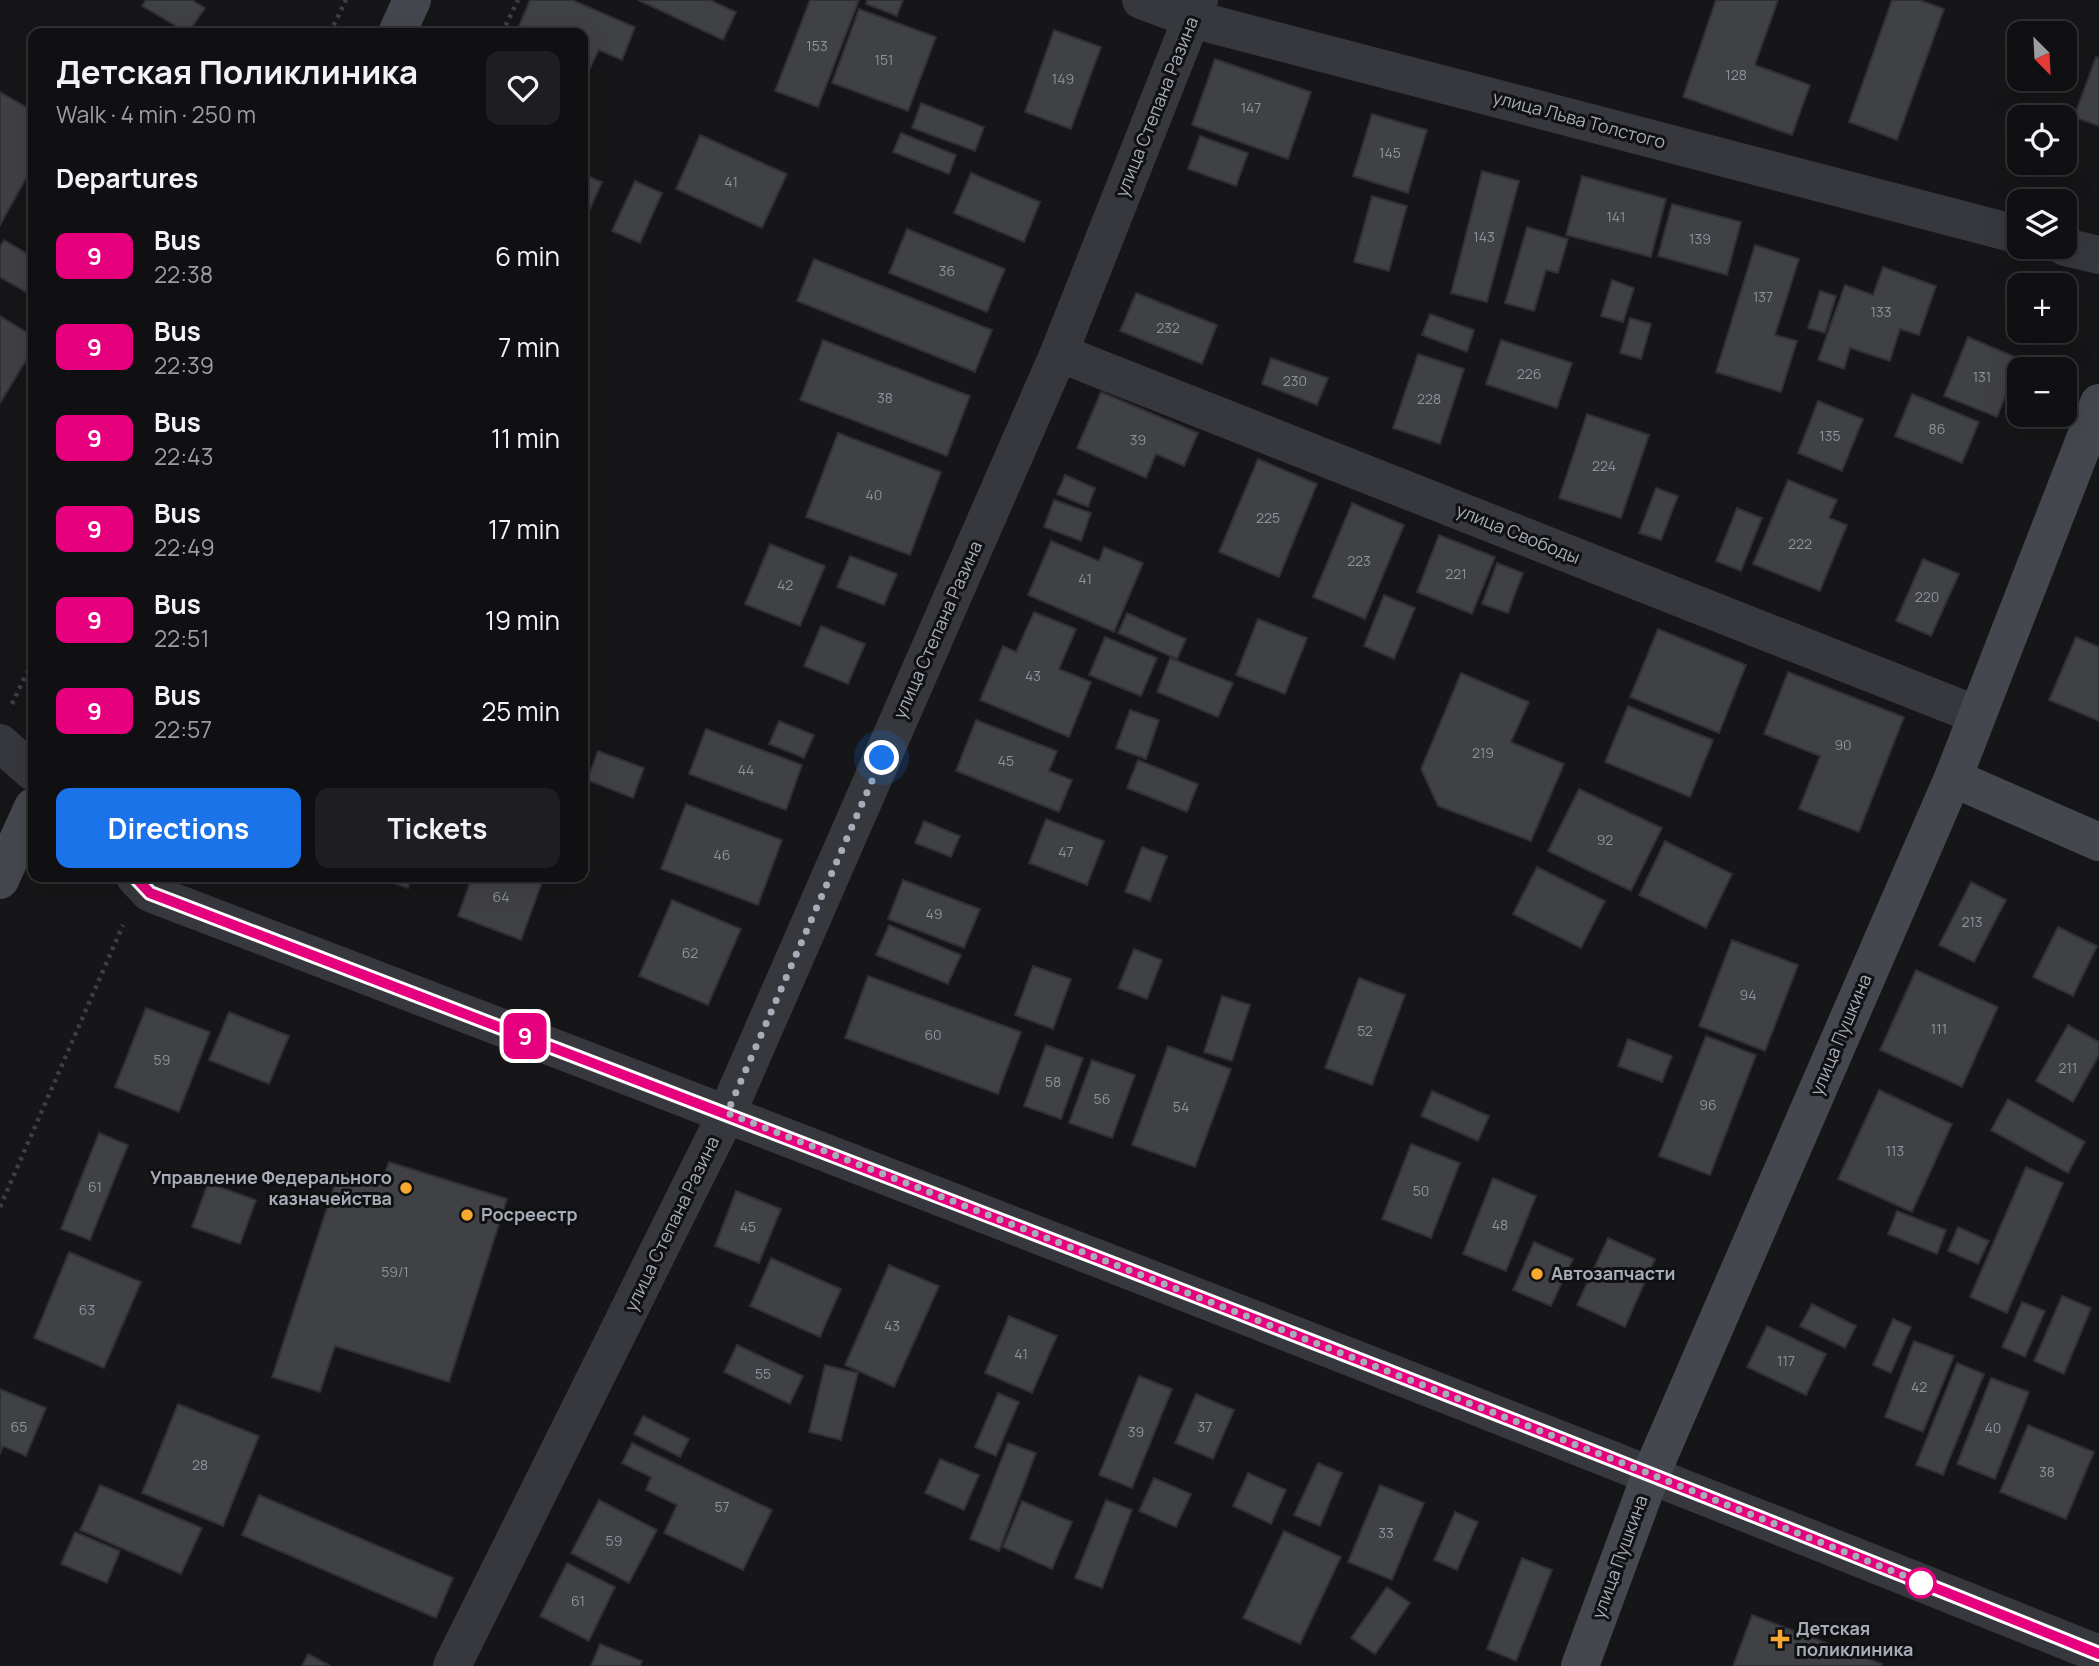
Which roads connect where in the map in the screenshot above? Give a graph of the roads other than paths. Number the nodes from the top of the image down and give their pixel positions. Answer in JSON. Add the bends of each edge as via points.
{"nodes":[{"id":1,"x":412,"y":0,"type":"edge"},
{"id":2,"x":1141,"y":0,"type":"edge"},
{"id":3,"x":1196,"y":10,"type":"edge"},
{"id":4,"x":399,"y":28,"type":"edge"},
{"id":5,"x":2007,"y":231,"type":"edge"},
{"id":6,"x":2077,"y":250,"type":"edge"},
{"id":7,"x":2099,"y":256,"type":"edge"},
{"id":8,"x":1059,"y":353,"type":"junction"},
{"id":9,"x":2099,"y":402,"type":"edge"},
{"id":10,"x":1977,"y":715,"type":"junction"},
{"id":11,"x":0,"y":743,"type":"edge"},
{"id":12,"x":28,"y":768,"type":"edge"},
{"id":13,"x":1953,"y":778,"type":"junction"},
{"id":14,"x":28,"y":818,"type":"edge"},
{"id":15,"x":2099,"y":842,"type":"edge"},
{"id":16,"x":0,"y":880,"type":"edge"},
{"id":17,"x":140,"y":882,"type":"edge"},
{"id":18,"x":727,"y":1113,"type":"junction"},
{"id":19,"x":1651,"y":1474,"type":"junction"},
{"id":20,"x":2099,"y":1654,"type":"edge"},
{"id":21,"x":452,"y":1666,"type":"edge"},
{"id":22,"x":1580,"y":1666,"type":"edge"}],
"edges":[{"from":1,"to":4,"type":"main road"},
{"from":2,"to":3,"type":"street","name":"улица Льва Толстого"},
{"from":3,"to":5,"type":"street","name":"улица Льва Толстого"},
{"from":3,"to":8,"type":"street","name":"улица Степана Разина"},
{"from":6,"to":7,"type":"street"},
{"from":8,"to":10,"type":"street","name":"улица Свободы"},
{"from":8,"to":18,"type":"street","name":"улица Степана Разина"},
{"from":9,"to":10,"type":"main road","name":"улица Пушкина"},
{"from":10,"to":13,"type":"main road","name":"улица Пушкина"},
{"from":11,"to":12,"type":"street"},
{"from":13,"to":15,"type":"main road"},
{"from":13,"to":19,"type":"main road","name":"улица Пушкина"},
{"from":14,"to":16,"type":"main road"},
{"from":17,"to":18,"type":"street","via":[[150,893]]},
{"from":18,"to":19,"type":"street"},
{"from":18,"to":21,"type":"street","name":"улица Степана Разина"},
{"from":19,"to":20,"type":"street"},
{"from":19,"to":22,"type":"main road","name":"улица Пушкина"}]}
